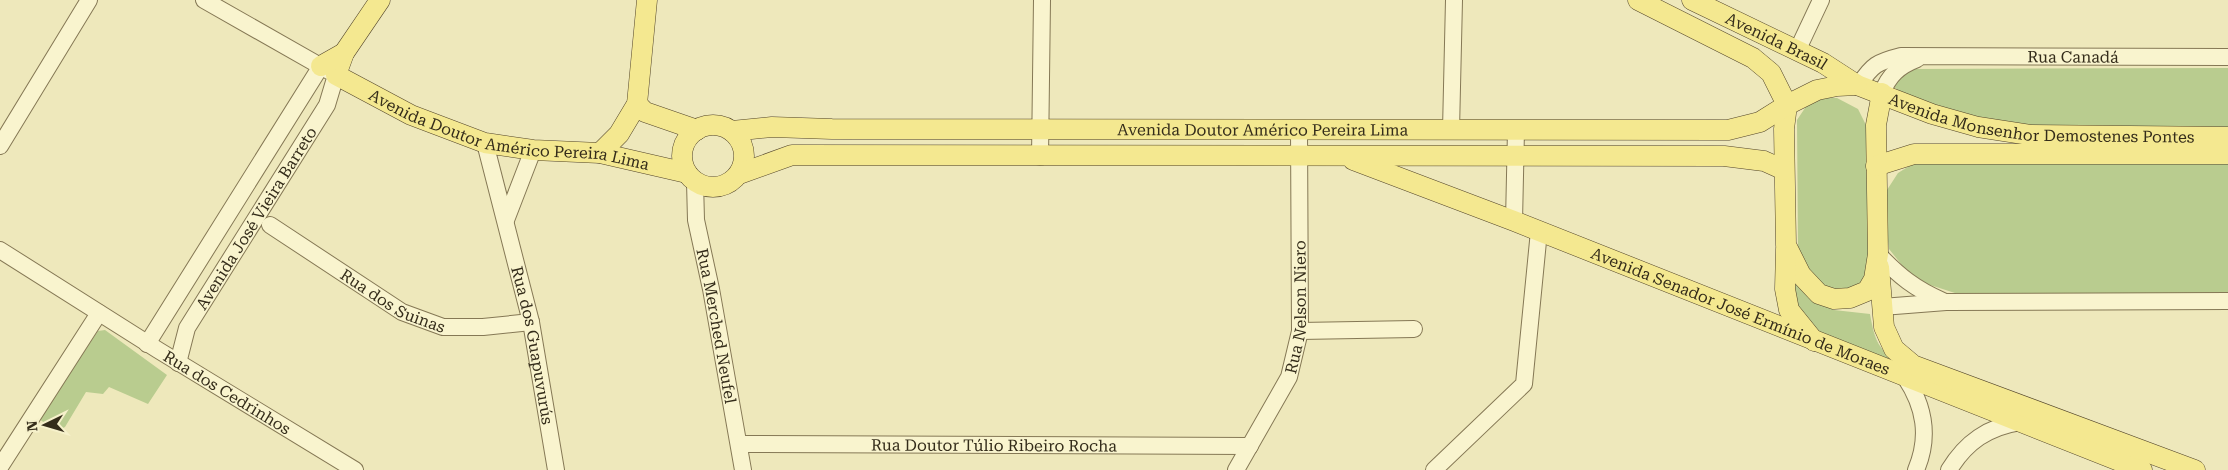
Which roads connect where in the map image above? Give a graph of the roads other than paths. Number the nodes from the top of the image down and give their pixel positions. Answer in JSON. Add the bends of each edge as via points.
{"nodes":[{"id":1,"x":89,"y":0,"type":"edge"},
{"id":2,"x":204,"y":0,"type":"edge"},
{"id":3,"x":380,"y":0,"type":"edge"},
{"id":4,"x":647,"y":0,"type":"edge"},
{"id":5,"x":1042,"y":0,"type":"edge"},
{"id":6,"x":1454,"y":0,"type":"edge"},
{"id":7,"x":1639,"y":0,"type":"edge"},
{"id":8,"x":1692,"y":0,"type":"edge"},
{"id":9,"x":1822,"y":0,"type":"edge"},
{"id":10,"x":1797,"y":50,"type":"junction"},
{"id":11,"x":2228,"y":57,"type":"edge"},
{"id":12,"x":1919,"y":58,"type":"junction"},
{"id":13,"x":329,"y":70,"type":"junction"},
{"id":14,"x":1858,"y":85,"type":"junction"},
{"id":15,"x":1882,"y":93,"type":"junction"},
{"id":16,"x":637,"y":104,"type":"junction"},
{"id":17,"x":1787,"y":105,"type":"junction"},
{"id":18,"x":697,"y":130,"type":"junction"},
{"id":19,"x":1040,"y":130,"type":"junction"},
{"id":20,"x":1299,"y":130,"type":"junction"},
{"id":21,"x":1451,"y":130,"type":"junction"},
{"id":22,"x":1516,"y":130,"type":"junction"},
{"id":23,"x":1595,"y":130,"type":"junction"},
{"id":24,"x":1665,"y":130,"type":"junction"},
{"id":25,"x":732,"y":131,"type":"junction"},
{"id":26,"x":2228,"y":137,"type":"edge"},
{"id":27,"x":485,"y":143,"type":"junction"},
{"id":28,"x":0,"y":146,"type":"edge"},
{"id":29,"x":532,"y":150,"type":"junction"},
{"id":30,"x":600,"y":153,"type":"junction"},
{"id":31,"x":2228,"y":154,"type":"edge"},
{"id":32,"x":1299,"y":155,"type":"junction"},
{"id":33,"x":1339,"y":155,"type":"junction"},
{"id":34,"x":1516,"y":156,"type":"junction"},
{"id":35,"x":1595,"y":156,"type":"junction"},
{"id":36,"x":1664,"y":156,"type":"junction"},
{"id":37,"x":1040,"y":157,"type":"junction"},
{"id":38,"x":1876,"y":166,"type":"junction"},
{"id":39,"x":1784,"y":170,"type":"junction"},
{"id":40,"x":739,"y":174,"type":"junction"},
{"id":41,"x":691,"y":177,"type":"junction"},
{"id":42,"x":506,"y":220,"type":"junction"},
{"id":43,"x":1514,"y":221,"type":"junction"},
{"id":44,"x":270,"y":225,"type":"dead end"},
{"id":45,"x":1539,"y":231,"type":"junction"},
{"id":46,"x":1786,"y":245,"type":"junction"},
{"id":47,"x":0,"y":250,"type":"edge"},
{"id":48,"x":1878,"y":254,"type":"junction"},
{"id":49,"x":1834,"y":299,"type":"junction"},
{"id":50,"x":2228,"y":301,"type":"edge"},
{"id":51,"x":1946,"y":302,"type":"junction"},
{"id":52,"x":1882,"y":307,"type":"junction"},
{"id":53,"x":99,"y":313,"type":"junction"},
{"id":54,"x":531,"y":322,"type":"junction"},
{"id":55,"x":1414,"y":329,"type":"dead end"},
{"id":56,"x":1300,"y":331,"type":"junction"},
{"id":57,"x":1815,"y":342,"type":"junction"},
{"id":58,"x":147,"y":344,"type":"junction"},
{"id":59,"x":178,"y":363,"type":"junction"},
{"id":60,"x":1905,"y":377,"type":"junction"},
{"id":61,"x":2020,"y":422,"type":"junction"},
{"id":62,"x":738,"y":444,"type":"junction"},
{"id":63,"x":1250,"y":446,"type":"junction"},
{"id":64,"x":0,"y":467,"type":"edge"},
{"id":65,"x":355,"y":470,"type":"edge"},
{"id":66,"x":556,"y":470,"type":"edge"},
{"id":67,"x":743,"y":470,"type":"edge"},
{"id":68,"x":1236,"y":470,"type":"edge"},
{"id":69,"x":1434,"y":470,"type":"edge"},
{"id":70,"x":1916,"y":470,"type":"edge"},
{"id":71,"x":1949,"y":470,"type":"edge"},
{"id":72,"x":2142,"y":470,"type":"edge"},
{"id":73,"x":2196,"y":470,"type":"edge"}],
"edges":[{"from":1,"to":28,"type":"street"},
{"from":2,"to":13,"type":"street"},
{"from":3,"to":13,"type":"main road"},
{"from":4,"to":16,"type":"main road"},
{"from":5,"to":19,"type":"street"},
{"from":6,"to":21,"type":"street"},
{"from":7,"to":17,"type":"main road","name":"Avenida Brasil","via":[[1753,58],[1770,74]]},
{"from":8,"to":10,"type":"main road","name":"Avenida Brasil"},
{"from":9,"to":10,"type":"street"},
{"from":10,"to":14,"type":"main road","name":"Avenida Brasil"},
{"from":11,"to":12,"type":"street","name":"Rua Canadá"},
{"from":12,"to":14,"type":"street","name":"Rua Canadá","via":[[1900,56],[1881,61]]},
{"from":12,"to":15,"type":"street","via":[[1894,72]]},
{"from":13,"to":27,"type":"main road","name":"Avenida Doutor Américo Pereira Lima","via":[[411,115]]},
{"from":13,"to":58,"type":"street","name":"Avenida José Vieira Barreto"},
{"from":13,"to":59,"type":"street","name":"Avenida José Vieira Barreto","via":[[327,105],[187,328]]},
{"from":14,"to":15,"type":"main road","name":"Avenida Monsenhor Demostenes Pontes"},
{"from":14,"to":17,"type":"main road","name":"Avenida Doutor Américo Pereira Lima","via":[[1817,90]]},
{"from":15,"to":26,"type":"main road","name":"Avenida Monsenhor Demostenes Pontes","via":[[1969,125],[2030,136]]},
{"from":15,"to":38,"type":"main road","via":[[1876,125]]},
{"from":16,"to":18,"type":"main road","via":[[645,112]]},
{"from":16,"to":30,"type":"main road","via":[[619,134]]},
{"from":17,"to":24,"type":"main road","name":"Avenida Doutor Américo Pereira Lima","via":[[1760,122],[1728,130]]},
{"from":17,"to":39,"type":"main road"},
{"from":18,"to":25,"type":"main road","via":[[708,125]]},
{"from":18,"to":41,"type":"main road","via":[[683,149],[683,161]]},
{"from":19,"to":20,"type":"main road","name":"Avenida Doutor Américo Pereira Lima"},
{"from":19,"to":25,"type":"main road","name":"Avenida Doutor Américo Pereira Lima","via":[[772,127]]},
{"from":19,"to":37,"type":"street"},
{"from":20,"to":21,"type":"main road","name":"Avenida Doutor Américo Pereira Lima"},
{"from":20,"to":32,"type":"street","name":"Rua Nelson Niero"},
{"from":21,"to":22,"type":"main road","name":"Avenida Doutor Américo Pereira Lima"},
{"from":22,"to":23,"type":"main road","name":"Avenida Doutor Américo Pereira Lima"},
{"from":22,"to":34,"type":"street"},
{"from":23,"to":24,"type":"main road","name":"Avenida Doutor Américo Pereira Lima"},
{"from":23,"to":35,"type":"main road"},
{"from":24,"to":36,"type":"street"},
{"from":25,"to":40,"type":"main road","via":[[744,151],[744,163]]},
{"from":27,"to":29,"type":"main road","name":"Avenida Doutor Américo Pereira Lima"},
{"from":27,"to":42,"type":"street","name":"Rua dos Guapuvurús"},
{"from":29,"to":30,"type":"main road","name":"Avenida Doutor Américo Pereira Lima"},
{"from":29,"to":42,"type":"street"},
{"from":30,"to":41,"type":"main road","name":"Avenida Doutor Américo Pereira Lima"},
{"from":31,"to":38,"type":"main road","name":"Avenida Monsenhor Demostenes Pontes","via":[[1914,154]]},
{"from":32,"to":33,"type":"main road","name":"Avenida Doutor Américo Pereira Lima"},
{"from":32,"to":37,"type":"main road","name":"Avenida Doutor Américo Pereira Lima"},
{"from":32,"to":56,"type":"street","name":"Rua Nelson Niero"},
{"from":33,"to":34,"type":"main road","name":"Avenida Doutor Américo Pereira Lima"},
{"from":33,"to":43,"type":"main road","name":"Avenida Senador José Ermínio de Moraes"},
{"from":34,"to":35,"type":"main road","name":"Avenida Doutor Américo Pereira Lima"},
{"from":34,"to":43,"type":"street"},
{"from":35,"to":36,"type":"main road","name":"Avenida Doutor Américo Pereira Lima"},
{"from":36,"to":39,"type":"main road","name":"Avenida Doutor Américo Pereira Lima","via":[[1724,156],[1764,161]]},
{"from":37,"to":40,"type":"main road","name":"Avenida Doutor Américo Pereira Lima","via":[[792,155]]},
{"from":38,"to":48,"type":"main road"},
{"from":39,"to":46,"type":"main road"},
{"from":40,"to":41,"type":"main road","via":[[730,183],[706,187]]},
{"from":41,"to":62,"type":"street","name":"Rua Merched Neufel","via":[[696,220]]},
{"from":42,"to":54,"type":"street","name":"Rua dos Guapuvurús"},
{"from":43,"to":45,"type":"main road","name":"Avenida Senador José Ermínio de Moraes"},
{"from":44,"to":54,"type":"street","name":"Rua dos Suinas","via":[[402,312],[443,326],[483,328]]},
{"from":45,"to":57,"type":"main road","name":"Avenida Senador José Ermínio de Moraes"},
{"from":45,"to":69,"type":"street","via":[[1524,384]]},
{"from":46,"to":49,"type":"main road","via":[[1801,275],[1819,294]]},
{"from":46,"to":57,"type":"main road","via":[[1785,290],[1789,310]]},
{"from":47,"to":53,"type":"street","name":"Rua dos Cedrinhos"},
{"from":48,"to":49,"type":"main road","via":[[1874,279],[1867,291],[1850,298]]},
{"from":48,"to":51,"type":"street","via":[[1920,291]]},
{"from":48,"to":52,"type":"main road","name":"Avenida Senador José Ermínio de Moraes"},
{"from":49,"to":52,"type":"main road","via":[[1856,306]]},
{"from":50,"to":51,"type":"street"},
{"from":51,"to":52,"type":"street"},
{"from":52,"to":73,"type":"main road","name":"Avenida Senador José Ermínio de Moraes","via":[[1884,327],[1894,349],[1913,364]]},
{"from":53,"to":58,"type":"street","name":"Rua dos Cedrinhos"},
{"from":53,"to":64,"type":"street"},
{"from":54,"to":66,"type":"street","name":"Rua dos Guapuvurús"},
{"from":55,"to":56,"type":"street"},
{"from":56,"to":63,"type":"street","name":"Rua Nelson Niero","via":[[1289,377]]},
{"from":57,"to":60,"type":"main road","name":"Avenida Senador José Ermínio de Moraes"},
{"from":58,"to":59,"type":"street","name":"Rua dos Cedrinhos"},
{"from":59,"to":65,"type":"street","name":"Rua dos Cedrinhos"},
{"from":60,"to":61,"type":"main road","name":"Avenida Senador José Ermínio de Moraes"},
{"from":60,"to":70,"type":"street","via":[[1919,402],[1925,429],[1922,457]]},
{"from":61,"to":71,"type":"street","via":[[1998,427],[1978,437]]},
{"from":61,"to":72,"type":"main road","name":"Avenida Senador José Ermínio de Moraes"},
{"from":62,"to":63,"type":"street","name":"Rua Doutor Túlio Ribeiro Rocha"},
{"from":62,"to":67,"type":"street","name":"Rua Merched Neufel"},
{"from":63,"to":68,"type":"street","name":"Rua Nelson Niero"}]}
